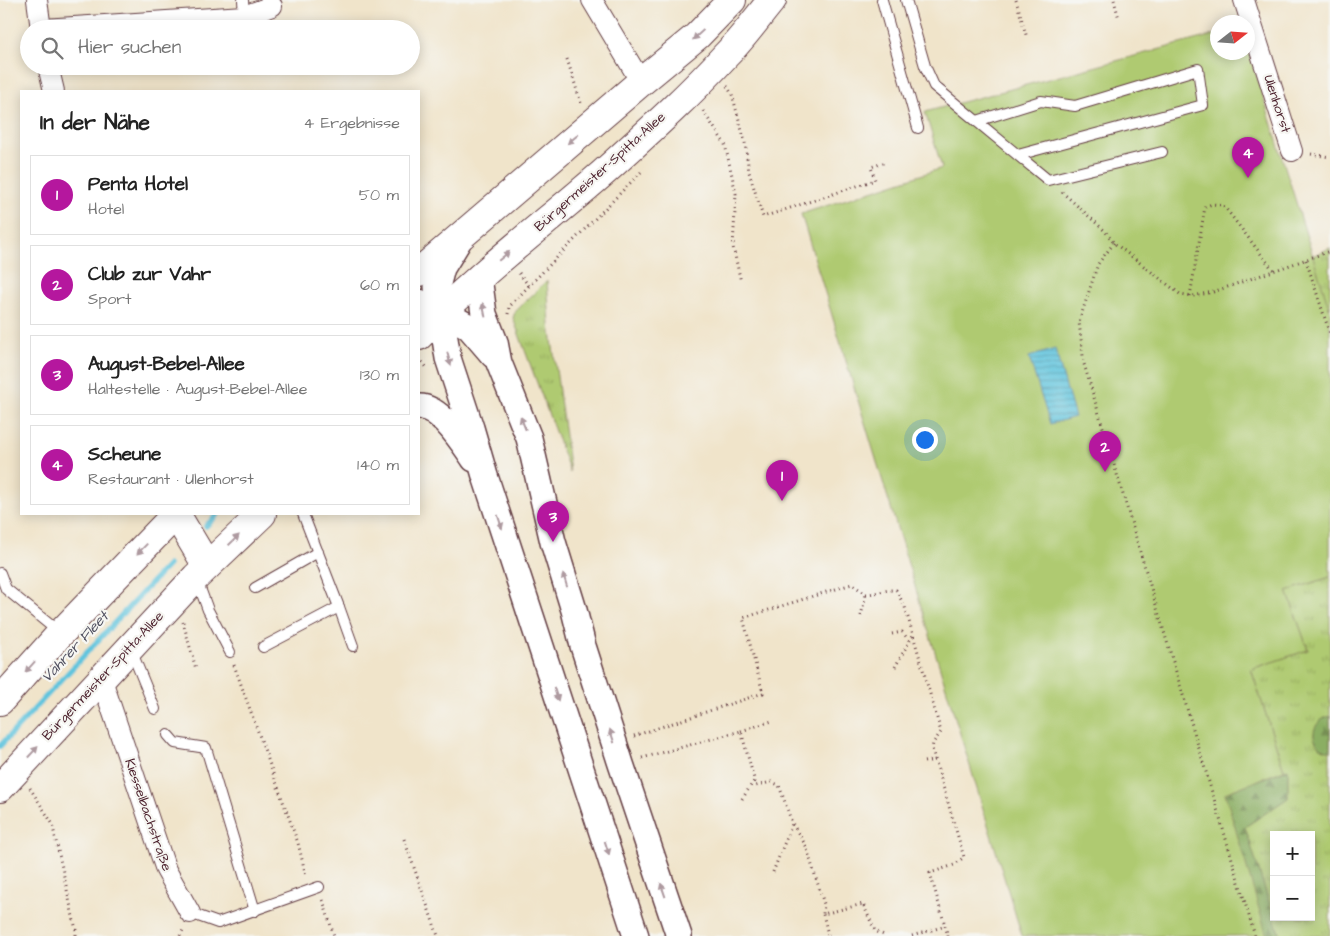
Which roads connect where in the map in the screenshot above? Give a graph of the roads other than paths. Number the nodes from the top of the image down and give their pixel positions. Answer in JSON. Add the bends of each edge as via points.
{"nodes":[{"id":1,"x":37,"y":0,"type":"edge"},
{"id":2,"x":592,"y":0,"type":"edge"},
{"id":3,"x":732,"y":0,"type":"edge"},
{"id":4,"x":772,"y":0,"type":"edge"},
{"id":5,"x":882,"y":0,"type":"edge"},
{"id":6,"x":906,"y":0,"type":"edge"},
{"id":7,"x":1244,"y":0,"type":"edge"},
{"id":8,"x":272,"y":6,"type":"dead end"},
{"id":9,"x":244,"y":8,"type":"edge"},
{"id":10,"x":40,"y":20,"type":"edge"},
{"id":11,"x":129,"y":20,"type":"edge"},
{"id":12,"x":50,"y":75,"type":"edge"},
{"id":13,"x":641,"y":82,"type":"junction"},
{"id":14,"x":54,"y":90,"type":"edge"},
{"id":15,"x":977,"y":121,"type":"junction"},
{"id":16,"x":918,"y":128,"type":"dead end"},
{"id":17,"x":1292,"y":151,"type":"dead end"},
{"id":18,"x":1162,"y":152,"type":"dead end"},
{"id":19,"x":1018,"y":156,"type":"junction"},
{"id":20,"x":462,"y":234,"type":"junction"},
{"id":21,"x":420,"y":271,"type":"edge"},
{"id":22,"x":479,"y":277,"type":"junction"},
{"id":23,"x":430,"y":306,"type":"edge"},
{"id":24,"x":420,"y":333,"type":"edge"},
{"id":25,"x":497,"y":352,"type":"junction"},
{"id":26,"x":420,"y":406,"type":"edge"},
{"id":27,"x":485,"y":476,"type":"junction"},
{"id":28,"x":175,"y":515,"type":"edge"},
{"id":29,"x":176,"y":515,"type":"edge"},
{"id":30,"x":261,"y":515,"type":"edge"},
{"id":31,"x":303,"y":515,"type":"edge"},
{"id":32,"x":318,"y":552,"type":"junction"},
{"id":33,"x":202,"y":572,"type":"junction"},
{"id":34,"x":0,"y":573,"type":"edge"},
{"id":35,"x":254,"y":588,"type":"dead end"},
{"id":36,"x":339,"y":607,"type":"junction"},
{"id":37,"x":60,"y":634,"type":"junction"},
{"id":38,"x":353,"y":646,"type":"dead end"},
{"id":39,"x":583,"y":646,"type":"junction"},
{"id":40,"x":130,"y":647,"type":"junction"},
{"id":41,"x":263,"y":647,"type":"dead end"},
{"id":42,"x":230,"y":652,"type":"road end"},
{"id":43,"x":544,"y":658,"type":"junction"},
{"id":44,"x":101,"y":677,"type":"junction"},
{"id":45,"x":0,"y":701,"type":"edge"},
{"id":46,"x":155,"y":709,"type":"dead end"},
{"id":47,"x":168,"y":735,"type":"dead end"},
{"id":48,"x":9,"y":778,"type":"edge"},
{"id":49,"x":319,"y":888,"type":"road end"},
{"id":50,"x":255,"y":910,"type":"junction"},
{"id":51,"x":190,"y":913,"type":"joint"},
{"id":52,"x":636,"y":936,"type":"edge"},
{"id":53,"x":679,"y":936,"type":"edge"}],
"edges":[{"from":1,"to":10,"type":"street"},
{"from":2,"to":13,"type":"street"},
{"from":3,"to":13,"type":"main road","one_way":true,"via":[[698,36]]},
{"from":22,"to":4,"type":"main road","name":"Bürgermeister-Spitta-Allee","one_way":true,"via":[[602,173],[692,89]]},
{"from":5,"to":16,"type":"lane"},
{"from":6,"to":15,"type":"lane","via":[[934,86]]},
{"from":7,"to":17,"type":"street","name":"Ulenhorst"},
{"from":8,"to":9,"type":"street"},
{"from":9,"to":11,"type":"street"},
{"from":12,"to":14,"type":"street"},
{"from":13,"to":20,"type":"main road","one_way":true},
{"from":15,"to":19,"type":"lane"},
{"from":15,"to":19,"type":"lane","via":[[1041,101],[1075,106],[1198,69],[1204,105]]},
{"from":18,"to":19,"type":"lane","via":[[1048,180]]},
{"from":20,"to":21,"type":"main road"},
{"from":20,"to":23,"type":"street","via":[[442,268]]},
{"from":22,"to":23,"type":"main road","name":"Bürgermeister-Spitta-Allee"},
{"from":25,"to":22,"type":"street","one_way":true,"via":[[484,314]]},
{"from":23,"to":24,"type":"main road","name":"Bürgermeister-Spitta-Allee"},
{"from":23,"to":25,"type":"street","via":[[469,327]]},
{"from":23,"to":27,"type":"street","one_way":true},
{"from":39,"to":25,"type":"street","one_way":true,"via":[[553,542],[529,438]]},
{"from":26,"to":27,"type":"street","via":[[433,410],[458,435]]},
{"from":27,"to":43,"type":"street","one_way":true},
{"from":28,"to":37,"type":"main road","one_way":true},
{"from":29,"to":33,"type":"main road"},
{"from":33,"to":30,"type":"main road","name":"Bürgermeister-Spitta-Allee","one_way":true},
{"from":31,"to":32,"type":"lane"},
{"from":32,"to":35,"type":"lane"},
{"from":32,"to":36,"type":"lane"},
{"from":33,"to":40,"type":"main road","name":"Bürgermeister-Spitta-Allee"},
{"from":33,"to":42,"type":"lane","via":[[208,610]]},
{"from":34,"to":37,"type":"lane","via":[[6,589]]},
{"from":36,"to":38,"type":"lane"},
{"from":36,"to":41,"type":"lane"},
{"from":37,"to":45,"type":"main road","one_way":true},
{"from":39,"to":43,"type":"street"},
{"from":53,"to":39,"type":"street","one_way":true,"via":[[632,746]]},
{"from":40,"to":44,"type":"main road","name":"Bürgermeister-Spitta-Allee"},
{"from":40,"to":46,"type":"lane"},
{"from":43,"to":52,"type":"street","one_way":true},
{"from":48,"to":44,"type":"main road","name":"Bürgermeister-Spitta-Allee","one_way":true},
{"from":44,"to":51,"type":"street","name":"Kiesselbachstraße","via":[[166,870]]},
{"from":47,"to":50,"type":"lane","via":[[175,742],[206,748]]},
{"from":49,"to":50,"type":"lane","name":"Kiesselbachstraße"},
{"from":50,"to":51,"type":"lane","name":"Kiesselbachstraße","via":[[218,923]]}]}
